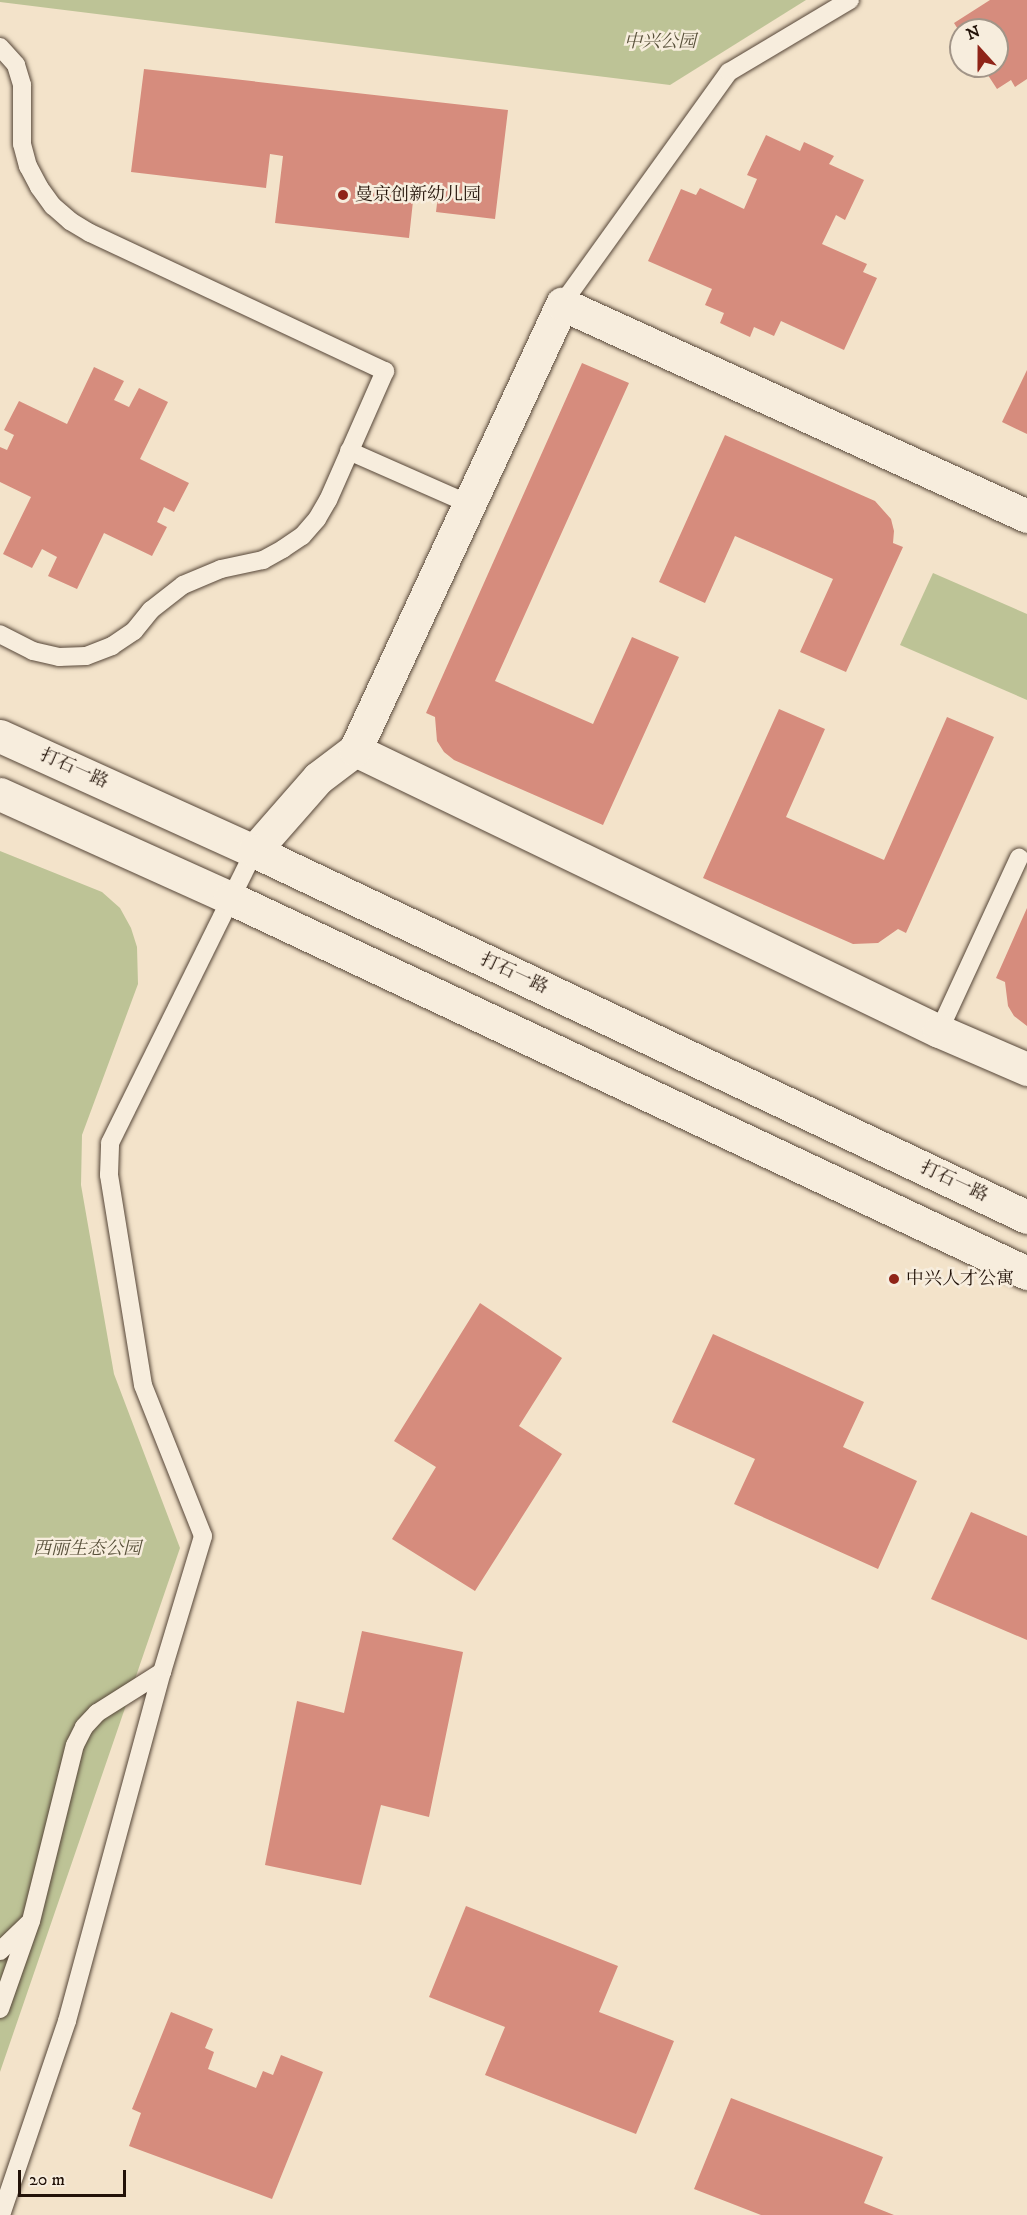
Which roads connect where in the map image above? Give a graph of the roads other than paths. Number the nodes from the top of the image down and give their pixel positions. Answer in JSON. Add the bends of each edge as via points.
{"nodes":[{"id":1,"x":850,"y":0,"type":"edge"},
{"id":2,"x":0,"y":47,"type":"edge"},
{"id":3,"x":562,"y":304,"type":"junction"},
{"id":4,"x":349,"y":451,"type":"junction"},
{"id":5,"x":469,"y":504,"type":"junction"},
{"id":6,"x":1027,"y":516,"type":"edge"},
{"id":7,"x":0,"y":634,"type":"edge"},
{"id":8,"x":0,"y":736,"type":"edge"},
{"id":9,"x":355,"y":750,"type":"junction"},
{"id":10,"x":0,"y":794,"type":"edge"},
{"id":11,"x":254,"y":851,"type":"junction"},
{"id":12,"x":1019,"y":858,"type":"dead end"},
{"id":13,"x":230,"y":898,"type":"junction"},
{"id":14,"x":939,"y":1031,"type":"junction"},
{"id":15,"x":1027,"y":1069,"type":"edge"},
{"id":16,"x":1027,"y":1217,"type":"edge"},
{"id":17,"x":1027,"y":1273,"type":"edge"},
{"id":18,"x":162,"y":1672,"type":"junction"},
{"id":19,"x":31,"y":1921,"type":"junction"},
{"id":20,"x":0,"y":1951,"type":"edge"},
{"id":21,"x":0,"y":2009,"type":"edge"},
{"id":22,"x":1,"y":2215,"type":"edge"}],
"edges":[{"from":1,"to":3,"type":"lane","via":[[729,72]]},
{"from":2,"to":4,"type":"lane","via":[[16,65],[22,85],[22,144],[28,166],[53,206],[70,221],[385,371]]},
{"from":3,"to":5,"type":"main road"},
{"from":3,"to":6,"type":"main road"},
{"from":4,"to":5,"type":"lane"},
{"from":4,"to":7,"type":"lane","via":[[328,500],[302,536],[263,560],[221,569],[183,585],[112,646],[86,656],[59,657],[33,651]]},
{"from":5,"to":9,"type":"main road"},
{"from":8,"to":11,"type":"main road","name":"打石一路"},
{"from":9,"to":11,"type":"main road","via":[[318,778]]},
{"from":9,"to":14,"type":"main road"},
{"from":10,"to":13,"type":"main road"},
{"from":11,"to":13,"type":"lane"},
{"from":11,"to":16,"type":"main road","name":"打石一路"},
{"from":12,"to":14,"type":"lane"},
{"from":13,"to":17,"type":"main road"},
{"from":13,"to":18,"type":"lane","via":[[110,1143],[110,1175],[143,1384],[203,1536]]},
{"from":14,"to":15,"type":"main road"},
{"from":18,"to":19,"type":"lane","via":[[97,1713],[84,1726],[75,1745]]},
{"from":18,"to":22,"type":"lane","via":[[67,2021]]},
{"from":19,"to":20,"type":"lane"},
{"from":19,"to":21,"type":"lane"}]}
